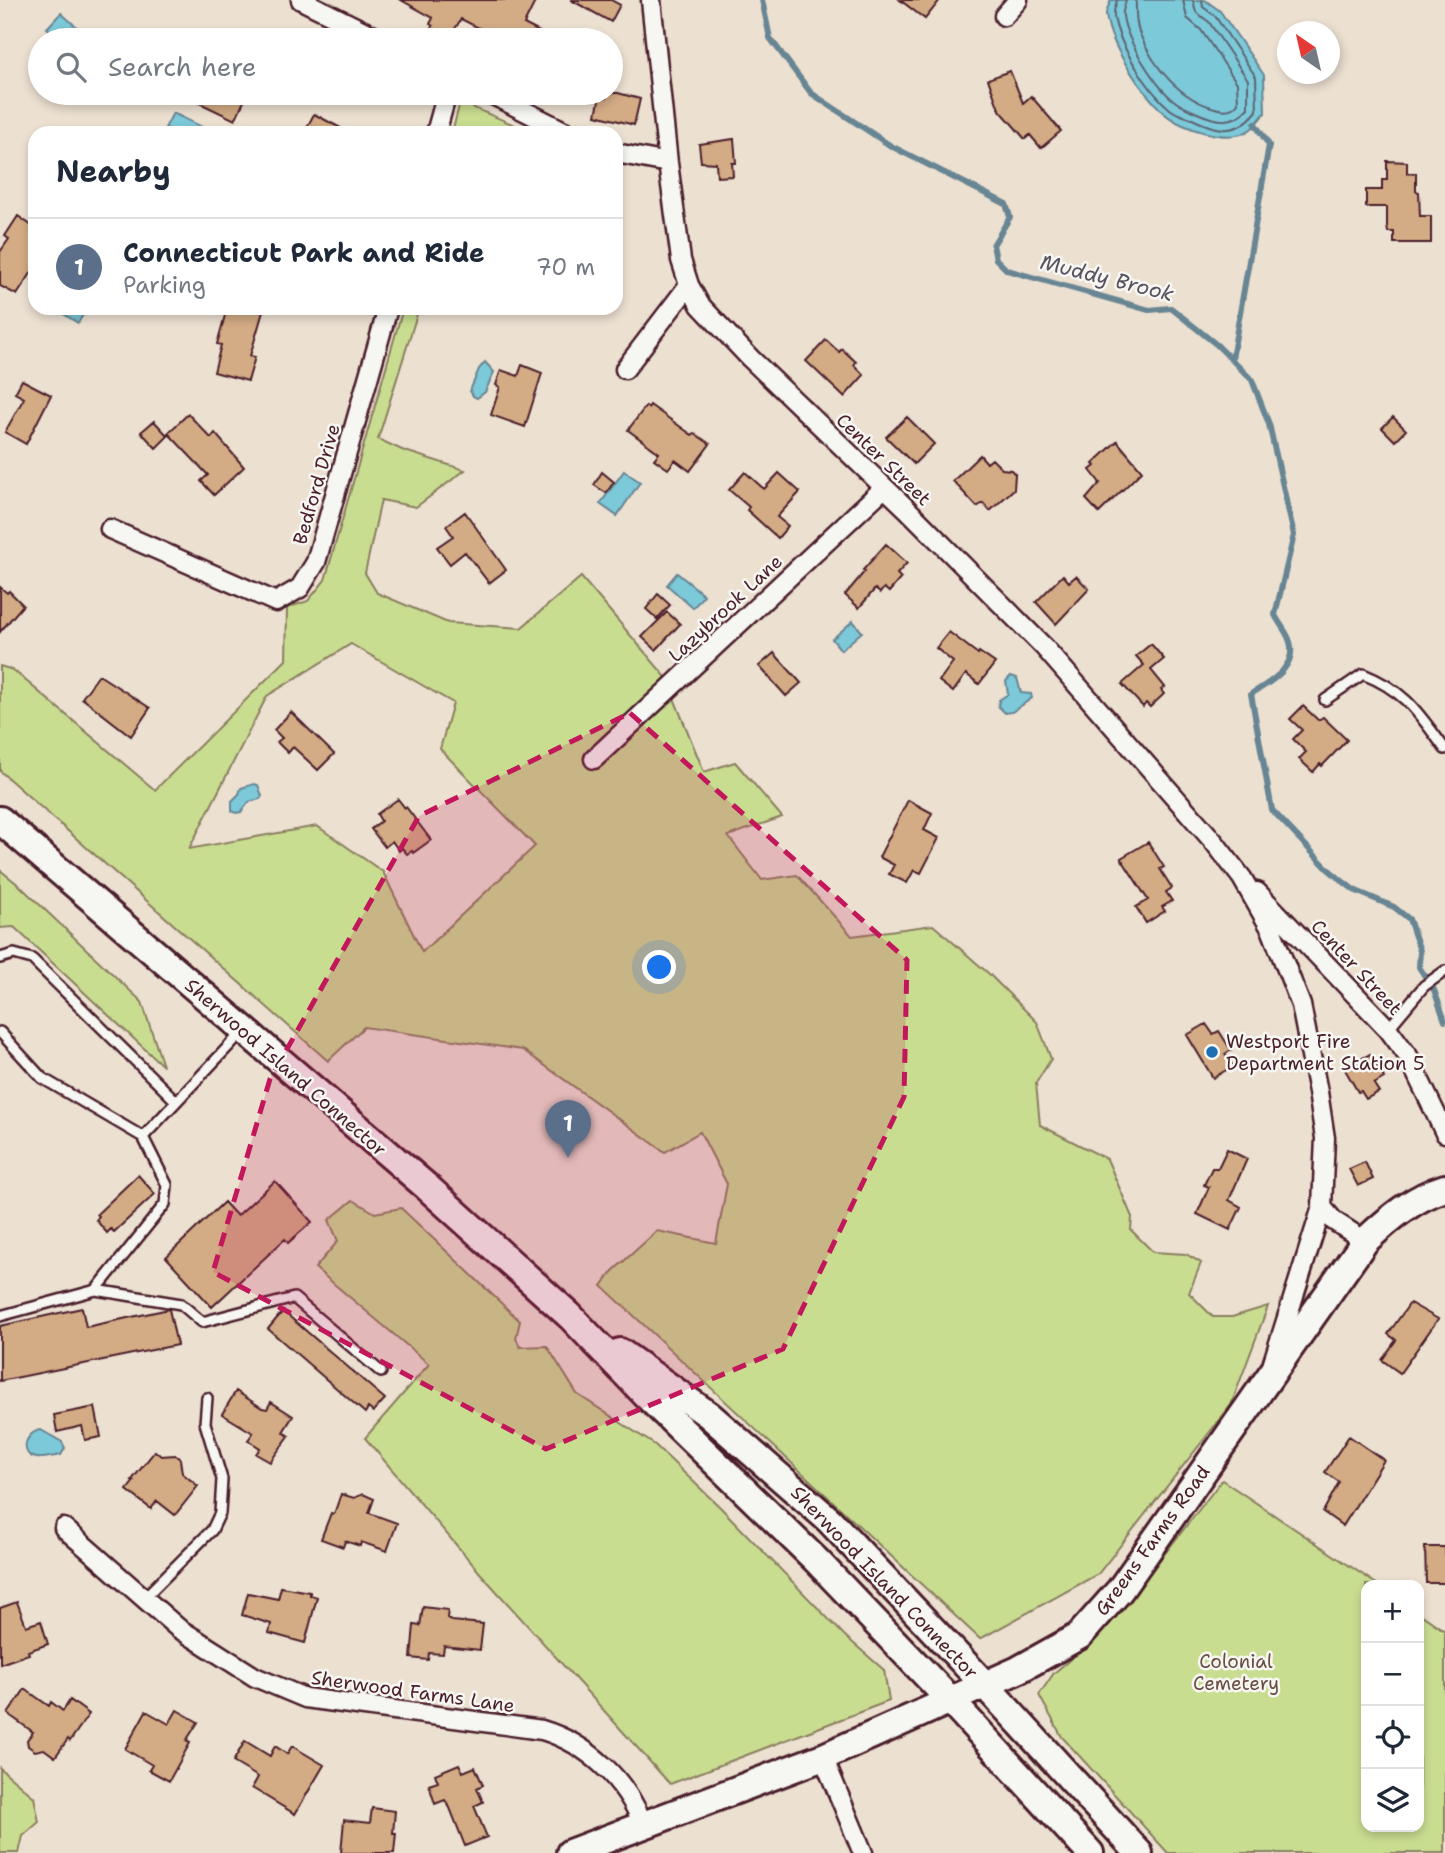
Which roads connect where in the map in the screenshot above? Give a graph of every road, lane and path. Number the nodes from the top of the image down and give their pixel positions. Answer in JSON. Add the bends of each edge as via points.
{"nodes":[{"id":1,"x":301,"y":0,"type":"edge"},
{"id":2,"x":651,"y":0,"type":"edge"},
{"id":3,"x":1018,"y":0,"type":"edge"},
{"id":4,"x":1004,"y":16,"type":"dead end"},
{"id":5,"x":358,"y":28,"type":"edge"},
{"id":6,"x":444,"y":105,"type":"edge"},
{"id":7,"x":513,"y":105,"type":"edge"},
{"id":8,"x":438,"y":126,"type":"edge"},
{"id":9,"x":554,"y":126,"type":"edge"},
{"id":10,"x":623,"y":154,"type":"edge"},
{"id":11,"x":668,"y":163,"type":"junction"},
{"id":12,"x":689,"y":285,"type":"junction"},
{"id":13,"x":386,"y":315,"type":"edge"},
{"id":14,"x":625,"y":369,"type":"dead end"},
{"id":15,"x":884,"y":488,"type":"junction"},
{"id":16,"x":110,"y":529,"type":"dead end"},
{"id":17,"x":1325,"y":700,"type":"dead end"},
{"id":18,"x":1445,"y":750,"type":"edge"},
{"id":19,"x":594,"y":759,"type":"dead end"},
{"id":20,"x":0,"y":820,"type":"edge"},
{"id":21,"x":1242,"y":878,"type":"junction"},
{"id":22,"x":0,"y":958,"type":"edge"},
{"id":23,"x":1444,"y":971,"type":"edge"},
{"id":24,"x":1388,"y":1029,"type":"junction"},
{"id":25,"x":244,"y":1030,"type":"junction"},
{"id":26,"x":0,"y":1032,"type":"edge"},
{"id":27,"x":176,"y":1101,"type":"junction"},
{"id":28,"x":1445,"y":1133,"type":"edge"},
{"id":29,"x":143,"y":1137,"type":"junction"},
{"id":30,"x":1445,"y":1188,"type":"edge"},
{"id":31,"x":1322,"y":1207,"type":"junction"},
{"id":32,"x":1366,"y":1241,"type":"junction"},
{"id":33,"x":96,"y":1290,"type":"junction"},
{"id":34,"x":0,"y":1316,"type":"edge"},
{"id":35,"x":570,"y":1316,"type":"junction"},
{"id":36,"x":381,"y":1372,"type":"dead end"},
{"id":37,"x":1268,"y":1378,"type":"junction"},
{"id":38,"x":207,"y":1398,"type":"dead end"},
{"id":39,"x":64,"y":1528,"type":"dead end"},
{"id":40,"x":144,"y":1598,"type":"junction"},
{"id":41,"x":985,"y":1685,"type":"junction"},
{"id":42,"x":951,"y":1701,"type":"junction"},
{"id":43,"x":823,"y":1757,"type":"junction"},
{"id":44,"x":643,"y":1824,"type":"junction"},
{"id":45,"x":570,"y":1853,"type":"edge"},
{"id":46,"x":863,"y":1853,"type":"edge"},
{"id":47,"x":1090,"y":1853,"type":"edge"},
{"id":48,"x":1139,"y":1853,"type":"edge"}],
"edges":[{"from":1,"to":5,"type":"street"},
{"from":2,"to":11,"type":"street","name":"Center Street"},
{"from":3,"to":4,"type":"street"},
{"from":6,"to":8,"type":"street"},
{"from":7,"to":9,"type":"street"},
{"from":10,"to":11,"type":"street"},
{"from":11,"to":12,"type":"street","name":"Center Street","via":[[681,260]]},
{"from":12,"to":14,"type":"street"},
{"from":12,"to":15,"type":"street","name":"Center Street","via":[[715,323]]},
{"from":13,"to":16,"type":"street","name":"Bedford Drive","via":[[316,562],[300,587],[276,603]]},
{"from":15,"to":19,"type":"street","name":"Lazybrook Lane"},
{"from":15,"to":21,"type":"street","name":"Center Street","via":[[1044,647]]},
{"from":17,"to":18,"type":"lane","via":[[1363,674],[1385,683],[1416,709]]},
{"from":20,"to":25,"type":"main road","name":"Sherwood Island Connector"},
{"from":21,"to":24,"type":"street","name":"Center Street"},
{"from":21,"to":31,"type":"street","name":"Center Street","via":[[1271,929],[1301,1005],[1325,1138]]},
{"from":22,"to":27,"type":"lane","via":[[14,954],[33,959]]},
{"from":23,"to":24,"type":"lane","via":[[1424,986]]},
{"from":24,"to":28,"type":"street","name":"Center Street","via":[[1408,1056]]},
{"from":25,"to":27,"type":"lane"},
{"from":25,"to":35,"type":"main road","name":"Sherwood Island Connector"},
{"from":26,"to":29,"type":"lane","via":[[42,1078]]},
{"from":27,"to":29,"type":"lane"},
{"from":29,"to":33,"type":"lane","via":[[167,1185],[165,1204]]},
{"from":30,"to":32,"type":"main road","name":"Greens Farms Road","via":[[1408,1205]]},
{"from":31,"to":32,"type":"street","via":[[1334,1221]]},
{"from":31,"to":37,"type":"street","name":"Center Street"},
{"from":32,"to":37,"type":"main road","name":"Greens Farms Road"},
{"from":33,"to":34,"type":"lane"},
{"from":33,"to":36,"type":"lane","via":[[181,1304],[202,1322],[294,1298]]},
{"from":35,"to":41,"type":"main road","name":"Sherwood Island Connector","via":[[709,1415],[782,1478],[854,1545]]},
{"from":35,"to":42,"type":"main road","name":"Sherwood Island Connector"},
{"from":37,"to":41,"type":"main road","name":"Greens Farms Road","via":[[1120,1590],[1079,1636]]},
{"from":38,"to":40,"type":"lane","via":[[205,1423],[222,1479],[220,1513],[212,1530]]},
{"from":39,"to":40,"type":"street","name":"Sherwood Farms Lane"},
{"from":40,"to":44,"type":"street","name":"Sherwood Farms Lane","via":[[178,1628],[244,1670],[305,1698],[542,1730],[565,1738],[611,1774]]},
{"from":41,"to":42,"type":"main road","name":"Greens Farms Road"},
{"from":41,"to":48,"type":"main road","name":"Sherwood Island Connector"},
{"from":42,"to":43,"type":"main road","name":"Greens Farms Road"},
{"from":42,"to":47,"type":"main road","name":"Sherwood Island Connector"},
{"from":43,"to":44,"type":"main road","name":"Greens Farms Road"},
{"from":43,"to":46,"type":"street"},
{"from":44,"to":45,"type":"main road","name":"Greens Farms Road"}]}
